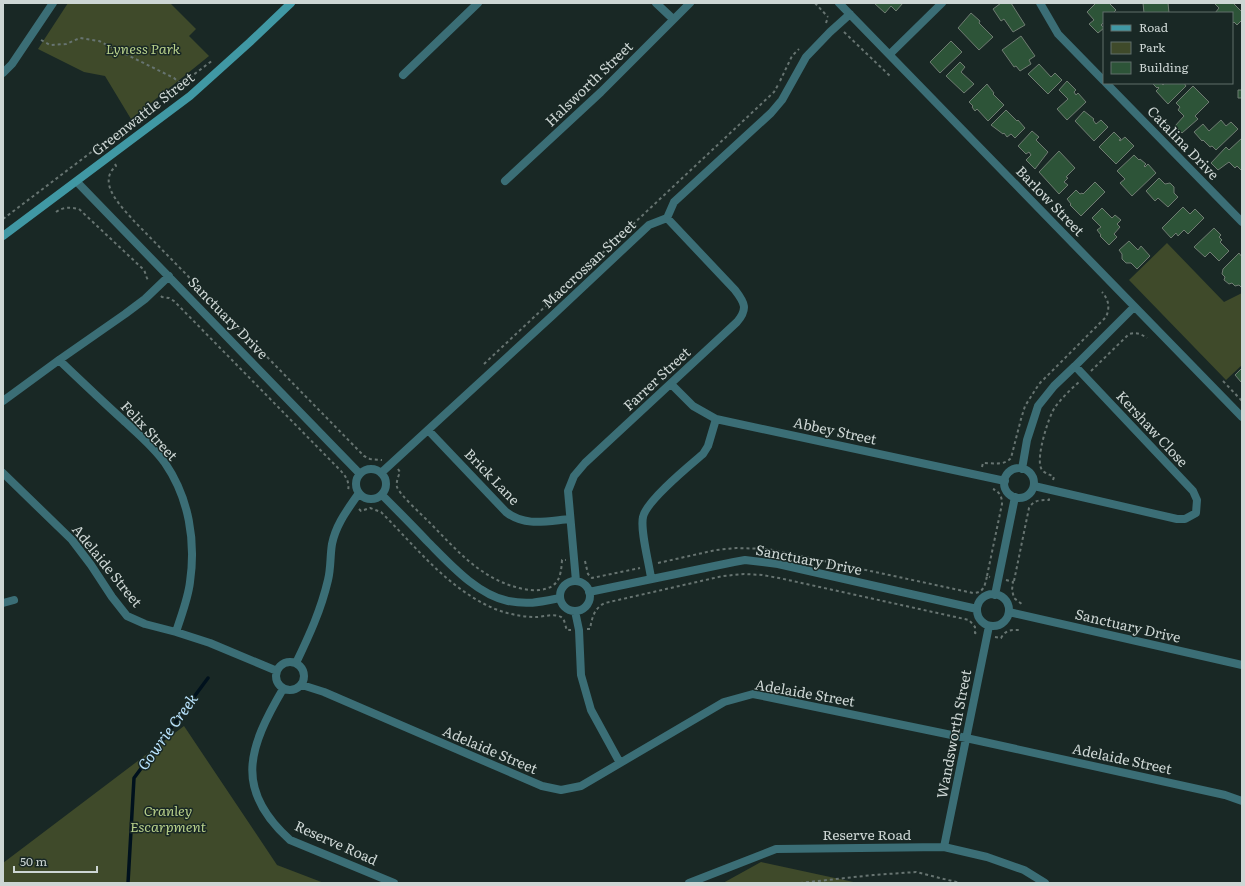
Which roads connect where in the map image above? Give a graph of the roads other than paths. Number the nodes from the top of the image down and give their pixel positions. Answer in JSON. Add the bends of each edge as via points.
{"nodes":[{"id":1,"x":53,"y":3,"type":"edge"},
{"id":2,"x":291,"y":3,"type":"edge"},
{"id":3,"x":478,"y":3,"type":"edge"},
{"id":4,"x":656,"y":3,"type":"edge"},
{"id":5,"x":690,"y":3,"type":"edge"},
{"id":6,"x":839,"y":3,"type":"edge"},
{"id":7,"x":942,"y":3,"type":"edge"},
{"id":8,"x":1040,"y":3,"type":"edge"},
{"id":9,"x":850,"y":14,"type":"junction"},
{"id":10,"x":673,"y":19,"type":"junction"},
{"id":11,"x":890,"y":54,"type":"junction"},
{"id":12,"x":3,"y":73,"type":"edge"},
{"id":13,"x":403,"y":75,"type":"dead end"},
{"id":14,"x":1103,"y":80,"type":"edge"},
{"id":15,"x":1107,"y":84,"type":"edge"},
{"id":16,"x":505,"y":181,"type":"dead end"},
{"id":17,"x":76,"y":182,"type":"junction"},
{"id":18,"x":667,"y":218,"type":"junction"},
{"id":19,"x":1242,"y":222,"type":"edge"},
{"id":20,"x":3,"y":236,"type":"edge"},
{"id":21,"x":170,"y":276,"type":"junction"},
{"id":22,"x":1134,"y":307,"type":"junction"},
{"id":23,"x":59,"y":360,"type":"junction"},
{"id":24,"x":1075,"y":366,"type":"junction"},
{"id":25,"x":671,"y":384,"type":"junction"},
{"id":26,"x":3,"y":401,"type":"edge"},
{"id":27,"x":1242,"y":417,"type":"edge"},
{"id":28,"x":716,"y":419,"type":"junction"},
{"id":29,"x":428,"y":430,"type":"junction"},
{"id":30,"x":1022,"y":469,"type":"junction"},
{"id":31,"x":381,"y":473,"type":"junction"},
{"id":32,"x":3,"y":474,"type":"edge"},
{"id":33,"x":360,"y":474,"type":"junction"},
{"id":34,"x":1005,"y":481,"type":"junction"},
{"id":35,"x":1034,"y":486,"type":"junction"},
{"id":36,"x":359,"y":493,"type":"junction"},
{"id":37,"x":382,"y":495,"type":"junction"},
{"id":38,"x":1015,"y":497,"type":"junction"},
{"id":39,"x":570,"y":519,"type":"junction"},
{"id":40,"x":651,"y":578,"type":"junction"},
{"id":41,"x":576,"y":581,"type":"junction"},
{"id":42,"x":589,"y":592,"type":"junction"},
{"id":43,"x":996,"y":595,"type":"junction"},
{"id":44,"x":560,"y":598,"type":"junction"},
{"id":45,"x":14,"y":600,"type":"dead end"},
{"id":46,"x":3,"y":603,"type":"edge"},
{"id":47,"x":977,"y":609,"type":"junction"},
{"id":48,"x":575,"y":611,"type":"junction"},
{"id":49,"x":1009,"y":612,"type":"junction"},
{"id":50,"x":989,"y":626,"type":"junction"},
{"id":51,"x":176,"y":632,"type":"junction"},
{"id":52,"x":296,"y":663,"type":"junction"},
{"id":53,"x":1242,"y":664,"type":"edge"},
{"id":54,"x":277,"y":671,"type":"junction"},
{"id":55,"x":302,"y":684,"type":"junction"},
{"id":56,"x":283,"y":689,"type":"junction"},
{"id":57,"x":966,"y":738,"type":"junction"},
{"id":58,"x":620,"y":762,"type":"junction"},
{"id":59,"x":1242,"y":801,"type":"edge"},
{"id":60,"x":944,"y":847,"type":"junction"},
{"id":61,"x":394,"y":883,"type":"edge"},
{"id":62,"x":689,"y":883,"type":"edge"},
{"id":63,"x":1045,"y":883,"type":"edge"}],
"edges":[{"from":1,"to":12,"type":"street","via":[[12,64]]},
{"from":2,"to":17,"type":"main road","name":"Greenwattle Street","via":[[190,96]]},
{"from":3,"to":13,"type":"street"},
{"from":4,"to":10,"type":"street"},
{"from":5,"to":10,"type":"street","name":"Halsworth Street"},
{"from":6,"to":9,"type":"street","name":"Barlow Street"},
{"from":7,"to":11,"type":"street"},
{"from":8,"to":14,"type":"street","name":"Catalina Drive","via":[[1058,34]]},
{"from":9,"to":11,"type":"street","name":"Barlow Street"},
{"from":9,"to":18,"type":"street","via":[[806,57],[782,100],[771,113],[674,202]]},
{"from":10,"to":16,"type":"street","name":"Halsworth Street","via":[[602,92]]},
{"from":11,"to":22,"type":"street","name":"Barlow Street"},
{"from":15,"to":19,"type":"street","name":"Catalina Drive"},
{"from":17,"to":20,"type":"main road","name":"Greenwattle Street"},
{"from":17,"to":21,"type":"street","name":"Sanctuary Drive"},
{"from":18,"to":25,"type":"street","name":"Farrer Street","via":[[735,290],[743,300],[744,307],[743,314],[737,322]]},
{"from":18,"to":29,"type":"street","name":"Maccrossan Street","via":[[649,225]]},
{"from":21,"to":23,"type":"street","via":[[145,299]]},
{"from":21,"to":33,"type":"street","name":"Sanctuary Drive"},
{"from":22,"to":24,"type":"street"},
{"from":22,"to":27,"type":"street","name":"Barlow Street"},
{"from":23,"to":26,"type":"street"},
{"from":23,"to":51,"type":"street","name":"Felix Street","via":[[165,463],[178,487],[188,511],[192,552],[190,583]]},
{"from":24,"to":30,"type":"street","via":[[1038,406],[1027,440]]},
{"from":24,"to":35,"type":"street","name":"Kershaw Close","via":[[1193,492],[1197,500],[1196,514],[1185,519],[1176,519]]},
{"from":25,"to":28,"type":"street","name":"Abbey Street","via":[[693,406]]},
{"from":25,"to":39,"type":"street","name":"Farrer Street","via":[[578,470],[568,491]]},
{"from":28,"to":34,"type":"street","name":"Abbey Street"},
{"from":28,"to":40,"type":"street","via":[[703,454],[644,512],[642,525]]},
{"from":29,"to":31,"type":"street","name":"Maccrossan Street"},
{"from":29,"to":39,"type":"street","name":"Brick Lane","via":[[512,517],[530,522]]},
{"from":30,"to":34,"type":"street","via":[[1013,470]]},
{"from":30,"to":35,"type":"street","via":[[1033,477]]},
{"from":31,"to":33,"type":"street","via":[[371,469]]},
{"from":31,"to":37,"type":"street","via":[[386,484]]},
{"from":32,"to":51,"type":"street","name":"Adelaide Street","via":[[72,540],[127,616],[145,624]]},
{"from":33,"to":36,"type":"street","via":[[356,483]]},
{"from":34,"to":38,"type":"street","via":[[1007,491]]},
{"from":35,"to":38,"type":"street","via":[[1029,495]]},
{"from":36,"to":37,"type":"street","via":[[368,499]]},
{"from":36,"to":52,"type":"street","via":[[339,523],[332,544],[328,580],[319,610]]},
{"from":37,"to":44,"type":"street","via":[[452,565],[486,592],[508,601],[532,603]]},
{"from":38,"to":43,"type":"street"},
{"from":39,"to":41,"type":"street","name":"Farrer Street"},
{"from":40,"to":42,"type":"street","name":"Sanctuary Drive"},
{"from":40,"to":47,"type":"street","name":"Sanctuary Drive","via":[[716,564],[759,561]]},
{"from":41,"to":42,"type":"street","via":[[584,584]]},
{"from":41,"to":44,"type":"street","via":[[565,584]]},
{"from":42,"to":48,"type":"street","via":[[590,597],[586,606]]},
{"from":43,"to":47,"type":"street","via":[[983,597]]},
{"from":43,"to":49,"type":"street","via":[[1004,600]]},
{"from":44,"to":48,"type":"street","via":[[566,608]]},
{"from":45,"to":46,"type":"street"},
{"from":47,"to":50,"type":"street","via":[[981,621]]},
{"from":48,"to":58,"type":"street","via":[[579,630],[581,675],[591,710]]},
{"from":49,"to":50,"type":"street","via":[[1003,622]]},
{"from":49,"to":53,"type":"street","name":"Sanctuary Drive"},
{"from":50,"to":57,"type":"street","name":"Wandsworth Street"},
{"from":51,"to":54,"type":"street","name":"Adelaide Street"},
{"from":52,"to":54,"type":"street","via":[[282,664]]},
{"from":52,"to":55,"type":"street","via":[[304,672]]},
{"from":54,"to":56,"type":"street","via":[[277,683]]},
{"from":55,"to":56,"type":"street","via":[[296,690]]},
{"from":55,"to":58,"type":"street","name":"Adelaide Street","via":[[542,786],[561,790],[581,786]]},
{"from":56,"to":61,"type":"street","name":"Reserve Road","via":[[255,748],[252,776],[257,796],[268,817],[290,840]]},
{"from":57,"to":58,"type":"street","name":"Adelaide Street","via":[[753,694],[724,702]]},
{"from":57,"to":59,"type":"street","name":"Adelaide Street","via":[[1225,795]]},
{"from":57,"to":60,"type":"street","name":"Wandsworth Street"},
{"from":60,"to":62,"type":"street","name":"Reserve Road","via":[[776,849]]},
{"from":60,"to":63,"type":"street","name":"Reserve Road","via":[[987,857],[1024,870]]}]}
